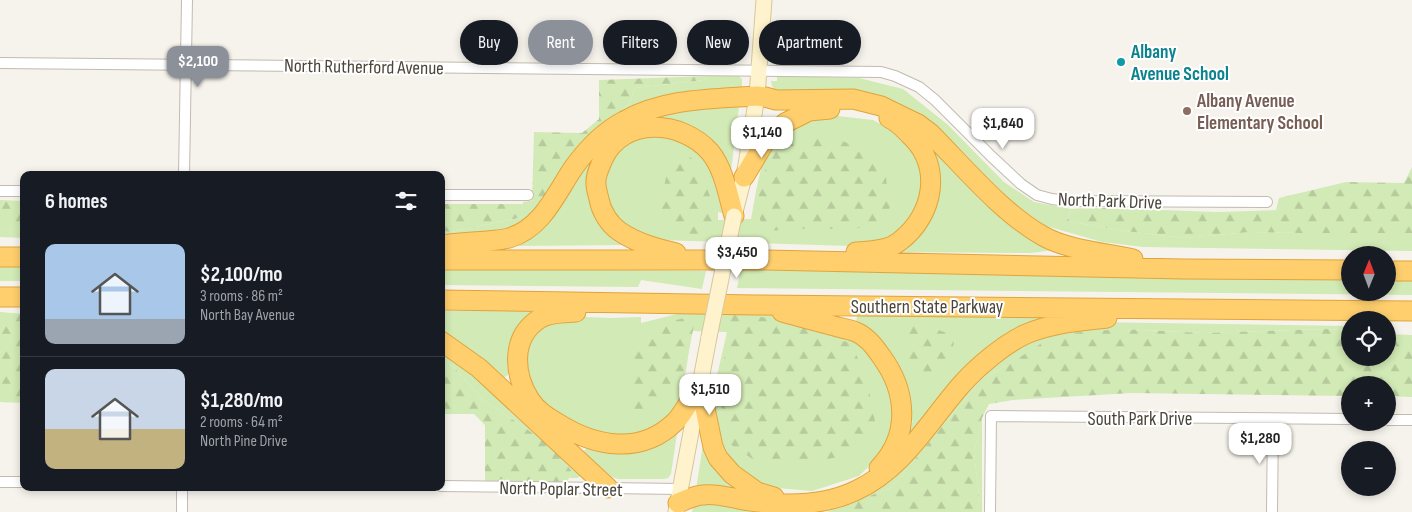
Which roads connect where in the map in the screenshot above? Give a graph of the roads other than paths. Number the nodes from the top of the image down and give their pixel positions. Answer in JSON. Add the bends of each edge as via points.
{"nodes":[{"id":1,"x":187,"y":0,"type":"edge"},
{"id":2,"x":764,"y":0,"type":"edge"},
{"id":3,"x":0,"y":63,"type":"edge"},
{"id":4,"x":186,"y":64,"type":"junction"},
{"id":5,"x":759,"y":70,"type":"junction"},
{"id":6,"x":757,"y":96,"type":"junction"},
{"id":7,"x":184,"y":171,"type":"edge"},
{"id":8,"x":744,"y":177,"type":"junction"},
{"id":9,"x":0,"y":191,"type":"edge"},
{"id":10,"x":20,"y":191,"type":"edge"},
{"id":11,"x":445,"y":195,"type":"edge"},
{"id":12,"x":528,"y":195,"type":"dead end"},
{"id":13,"x":1267,"y":202,"type":"dead end"},
{"id":14,"x":734,"y":216,"type":"junction"},
{"id":15,"x":445,"y":245,"type":"edge"},
{"id":16,"x":0,"y":257,"type":"edge"},
{"id":17,"x":20,"y":257,"type":"edge"},
{"id":18,"x":445,"y":260,"type":"edge"},
{"id":19,"x":704,"y":260,"type":"junction"},
{"id":20,"x":766,"y":260,"type":"junction"},
{"id":21,"x":1183,"y":269,"type":"junction"},
{"id":22,"x":1341,"y":270,"type":"edge"},
{"id":23,"x":1396,"y":271,"type":"edge"},
{"id":24,"x":1412,"y":271,"type":"edge"},
{"id":25,"x":0,"y":296,"type":"edge"},
{"id":26,"x":20,"y":297,"type":"edge"},
{"id":27,"x":445,"y":300,"type":"edge"},
{"id":28,"x":681,"y":304,"type":"junction"},
{"id":29,"x":756,"y":305,"type":"junction"},
{"id":30,"x":1176,"y":309,"type":"junction"},
{"id":31,"x":1332,"y":310,"type":"junction"},
{"id":32,"x":1412,"y":311,"type":"edge"},
{"id":33,"x":1412,"y":317,"type":"edge"},
{"id":34,"x":445,"y":344,"type":"edge"},
{"id":35,"x":700,"y":384,"type":"junction"},
{"id":36,"x":1273,"y":419,"type":"junction"},
{"id":37,"x":1341,"y":419,"type":"edge"},
{"id":38,"x":1396,"y":420,"type":"edge"},
{"id":39,"x":1412,"y":420,"type":"edge"},
{"id":40,"x":0,"y":482,"type":"edge"},
{"id":41,"x":20,"y":482,"type":"edge"},
{"id":42,"x":445,"y":486,"type":"edge"},
{"id":43,"x":608,"y":488,"type":"junction"},
{"id":44,"x":182,"y":491,"type":"edge"},
{"id":45,"x":678,"y":501,"type":"edge"},
{"id":46,"x":182,"y":512,"type":"edge"},
{"id":47,"x":990,"y":512,"type":"edge"},
{"id":48,"x":1272,"y":512,"type":"edge"}],
"edges":[{"from":1,"to":4,"type":"street"},
{"from":2,"to":5,"type":"main road"},
{"from":3,"to":4,"type":"street","name":"North Rutherford Avenue"},
{"from":4,"to":5,"type":"street","name":"North Rutherford Avenue"},
{"from":4,"to":7,"type":"street"},
{"from":5,"to":6,"type":"main road"},
{"from":5,"to":13,"type":"street","name":"North Park Drive","via":[[881,72],[895,76],[919,87],[935,100],[1021,184],[1052,200]]},
{"from":6,"to":8,"type":"main road"},
{"from":6,"to":15,"type":"highway","via":[[680,102],[641,112],[623,121],[589,148],[550,206],[519,234],[508,239]]},
{"from":6,"to":21,"type":"highway","via":[[776,100],[853,99],[880,106],[930,132],[998,202],[1044,237],[1066,245]]},
{"from":8,"to":14,"type":"main road"},
{"from":8,"to":20,"type":"highway","via":[[766,140],[785,123],[809,111],[833,109],[856,109],[896,121],[913,138],[928,166],[930,196],[920,219],[899,242],[880,250]]},
{"from":9,"to":10,"type":"street"},
{"from":11,"to":12,"type":"street"},
{"from":14,"to":19,"type":"highway","via":[[718,164],[701,144],[687,134],[652,126],[619,138],[607,151],[597,173],[596,184],[600,206],[618,230],[646,245]]},
{"from":14,"to":35,"type":"main road","bridge":true},
{"from":16,"to":17,"type":"highway"},
{"from":18,"to":19,"type":"highway"},
{"from":19,"to":20,"type":"highway"},
{"from":20,"to":21,"type":"highway"},
{"from":21,"to":22,"type":"highway"},
{"from":23,"to":24,"type":"highway"},
{"from":25,"to":26,"type":"highway"},
{"from":27,"to":28,"type":"highway","name":"Southern State Parkway"},
{"from":28,"to":29,"type":"highway","name":"Southern State Parkway"},
{"from":28,"to":35,"type":"highway","via":[[556,313],[540,318],[520,344],[517,359],[519,377],[531,401],[545,416],[590,440],[611,444],[644,441],[676,422]]},
{"from":29,"to":30,"type":"highway","name":"Southern State Parkway"},
{"from":29,"to":35,"type":"highway","via":[[858,332],[874,346],[888,366],[902,404],[902,425],[893,449],[869,478],[852,487],[809,498],[770,497],[732,474],[718,458]]},
{"from":30,"to":31,"type":"highway","name":"Southern State Parkway"},
{"from":30,"to":45,"type":"highway","via":[[1063,323],[1026,334],[995,354],[962,384],[905,456],[881,476],[838,498],[801,504],[746,501],[702,494]]},
{"from":31,"to":32,"type":"highway","name":"Southern State Parkway"},
{"from":31,"to":33,"type":"highway"},
{"from":34,"to":43,"type":"highway","via":[[479,368]]},
{"from":35,"to":45,"type":"main road"},
{"from":36,"to":37,"type":"street","name":"South Park Drive"},
{"from":36,"to":47,"type":"street","name":"South Park Drive","via":[[991,416]]},
{"from":36,"to":48,"type":"street"},
{"from":38,"to":39,"type":"street"},
{"from":40,"to":41,"type":"street"},
{"from":42,"to":43,"type":"street","name":"North Poplar Street"},
{"from":43,"to":45,"type":"street","name":"North Poplar Street"},
{"from":44,"to":46,"type":"street"}]}
